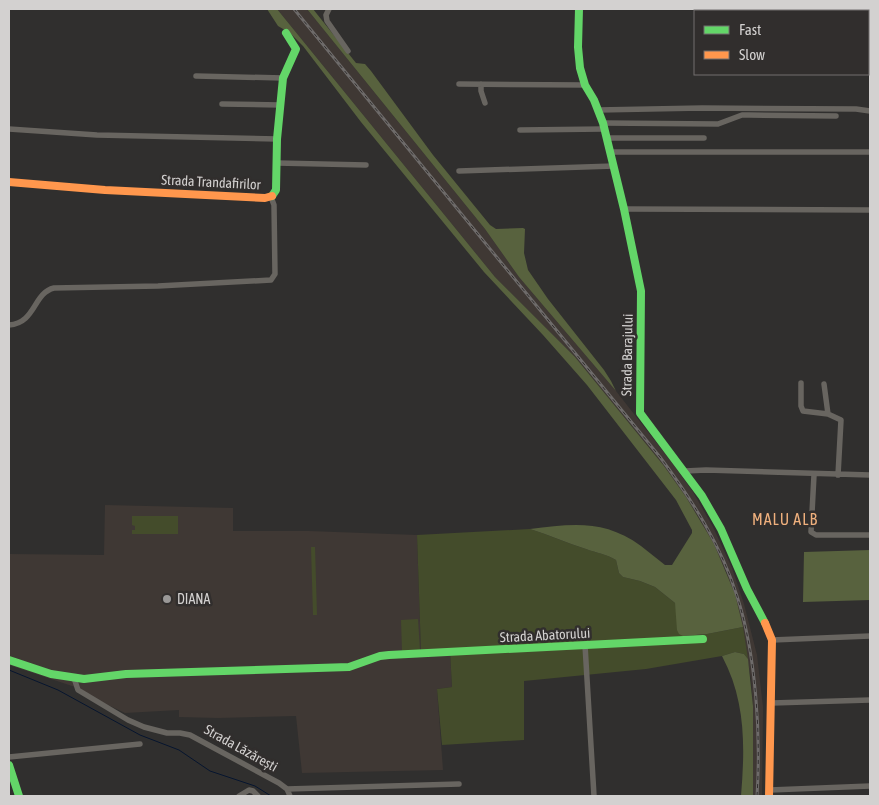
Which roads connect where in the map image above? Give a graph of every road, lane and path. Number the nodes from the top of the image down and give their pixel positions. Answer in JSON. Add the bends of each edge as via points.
{"nodes":[{"id":1,"x":328,"y":9,"type":"edge"},
{"id":2,"x":580,"y":9,"type":"edge"},
{"id":3,"x":286,"y":33,"type":"dead end"},
{"id":4,"x":348,"y":51,"type":"dead end"},
{"id":5,"x":196,"y":76,"type":"dead end"},
{"id":6,"x":283,"y":78,"type":"junction"},
{"id":7,"x":459,"y":84,"type":"dead end"},
{"id":8,"x":481,"y":84,"type":"junction"},
{"id":9,"x":585,"y":85,"type":"junction"},
{"id":10,"x":485,"y":102,"type":"dead end"},
{"id":11,"x":222,"y":104,"type":"dead end"},
{"id":12,"x":280,"y":105,"type":"junction"},
{"id":13,"x":598,"y":110,"type":"junction"},
{"id":14,"x":870,"y":111,"type":"edge"},
{"id":15,"x":836,"y":116,"type":"dead end"},
{"id":16,"x":604,"y":126,"type":"junction"},
{"id":17,"x":9,"y":129,"type":"edge"},
{"id":18,"x":520,"y":130,"type":"dead end"},
{"id":19,"x":607,"y":138,"type":"junction"},
{"id":20,"x":704,"y":138,"type":"dead end"},
{"id":21,"x":278,"y":139,"type":"junction"},
{"id":22,"x":610,"y":152,"type":"junction"},
{"id":23,"x":870,"y":152,"type":"edge"},
{"id":24,"x":277,"y":163,"type":"junction"},
{"id":25,"x":366,"y":165,"type":"dead end"},
{"id":26,"x":614,"y":166,"type":"junction"},
{"id":27,"x":459,"y":171,"type":"dead end"},
{"id":28,"x":9,"y":182,"type":"edge"},
{"id":29,"x":271,"y":197,"type":"junction"},
{"id":30,"x":624,"y":208,"type":"junction"},
{"id":31,"x":870,"y":210,"type":"edge"},
{"id":32,"x":9,"y":325,"type":"edge"},
{"id":33,"x":801,"y":383,"type":"dead end"},
{"id":34,"x":824,"y":384,"type":"dead end"},
{"id":35,"x":828,"y":414,"type":"junction"},
{"id":36,"x":685,"y":471,"type":"junction"},
{"id":37,"x":814,"y":475,"type":"junction"},
{"id":38,"x":838,"y":475,"type":"junction"},
{"id":39,"x":870,"y":476,"type":"edge"},
{"id":40,"x":870,"y":535,"type":"edge"},
{"id":41,"x":870,"y":636,"type":"edge"},
{"id":42,"x":703,"y":639,"type":"dead end"},
{"id":43,"x":772,"y":640,"type":"junction"},
{"id":44,"x":584,"y":645,"type":"junction"},
{"id":45,"x":9,"y":660,"type":"edge"},
{"id":46,"x":74,"y":678,"type":"junction"},
{"id":47,"x":870,"y":700,"type":"edge"},
{"id":48,"x":772,"y":703,"type":"junction"},
{"id":49,"x":140,"y":744,"type":"dead end"},
{"id":50,"x":9,"y":757,"type":"edge"},
{"id":51,"x":9,"y":765,"type":"edge"},
{"id":52,"x":459,"y":784,"type":"dead end"},
{"id":53,"x":870,"y":786,"type":"edge"},
{"id":54,"x":287,"y":789,"type":"junction"},
{"id":55,"x":770,"y":793,"type":"edge"},
{"id":56,"x":19,"y":796,"type":"edge"},
{"id":57,"x":239,"y":796,"type":"edge"},
{"id":58,"x":258,"y":796,"type":"edge"},
{"id":59,"x":290,"y":796,"type":"edge"},
{"id":60,"x":594,"y":796,"type":"edge"}],
"edges":[{"from":1,"to":4,"type":"street","via":[[327,21]]},
{"from":2,"to":9,"type":"main road","name":"Strada Barajului","via":[[578,56]]},
{"from":3,"to":6,"type":"main road","name":"Strada Trandafirilor","via":[[296,49]]},
{"from":5,"to":6,"type":"street"},
{"from":6,"to":12,"type":"main road","name":"Strada Trandafirilor"},
{"from":7,"to":8,"type":"street"},
{"from":8,"to":9,"type":"street"},
{"from":8,"to":10,"type":"street"},
{"from":9,"to":13,"type":"main road","name":"Strada Barajului"},
{"from":11,"to":12,"type":"street"},
{"from":12,"to":21,"type":"main road","name":"Strada Trandafirilor"},
{"from":13,"to":14,"type":"street"},
{"from":13,"to":16,"type":"main road","name":"Strada Barajului"},
{"from":15,"to":16,"type":"street","via":[[749,114],[718,124]]},
{"from":16,"to":18,"type":"street"},
{"from":16,"to":19,"type":"main road","name":"Strada Barajului"},
{"from":17,"to":21,"type":"street"},
{"from":19,"to":20,"type":"street"},
{"from":19,"to":22,"type":"main road","name":"Strada Barajului"},
{"from":21,"to":24,"type":"main road","name":"Strada Trandafirilor"},
{"from":22,"to":23,"type":"street"},
{"from":22,"to":26,"type":"main road","name":"Strada Barajului"},
{"from":24,"to":25,"type":"street"},
{"from":24,"to":29,"type":"main road","name":"Strada Trandafirilor","via":[[276,190]]},
{"from":26,"to":27,"type":"street"},
{"from":26,"to":30,"type":"main road","name":"Strada Barajului"},
{"from":28,"to":29,"type":"main road","name":"Strada Trandafirilor","via":[[67,189]]},
{"from":29,"to":32,"type":"street","via":[[275,254],[275,274],[271,280],[54,288],[47,290],[23,321]]},
{"from":30,"to":31,"type":"street"},
{"from":30,"to":36,"type":"main road","name":"Strada Barajului","via":[[641,291],[640,413]]},
{"from":33,"to":35,"type":"street","via":[[803,411]]},
{"from":34,"to":35,"type":"street"},
{"from":35,"to":38,"type":"street","via":[[841,420]]},
{"from":36,"to":37,"type":"street"},
{"from":36,"to":43,"type":"main road","name":"Strada Barajului","via":[[722,529]]},
{"from":37,"to":38,"type":"street"},
{"from":37,"to":40,"type":"street","via":[[812,532],[816,535]]},
{"from":38,"to":39,"type":"street"},
{"from":41,"to":43,"type":"street"},
{"from":42,"to":44,"type":"main road","name":"Strada Abatorului"},
{"from":43,"to":48,"type":"main road","name":"Strada Barajului"},
{"from":44,"to":46,"type":"main road","name":"Strada Abatorului","via":[[389,655],[349,668]]},
{"from":44,"to":60,"type":"street"},
{"from":45,"to":46,"type":"main road","name":"Strada Abatorului","via":[[46,674]]},
{"from":46,"to":54,"type":"street","name":"Strada Lăzărești","via":[[78,690],[128,720],[153,731],[190,734]]},
{"from":47,"to":48,"type":"street"},
{"from":48,"to":55,"type":"main road","name":"Strada Barajului"},
{"from":49,"to":50,"type":"street"},
{"from":51,"to":56,"type":"main road"},
{"from":52,"to":54,"type":"street"},
{"from":53,"to":55,"type":"street"},
{"from":54,"to":59,"type":"street","name":"Strada Lăzărești"},
{"from":57,"to":58,"type":"street","via":[[253,790]]}]}
